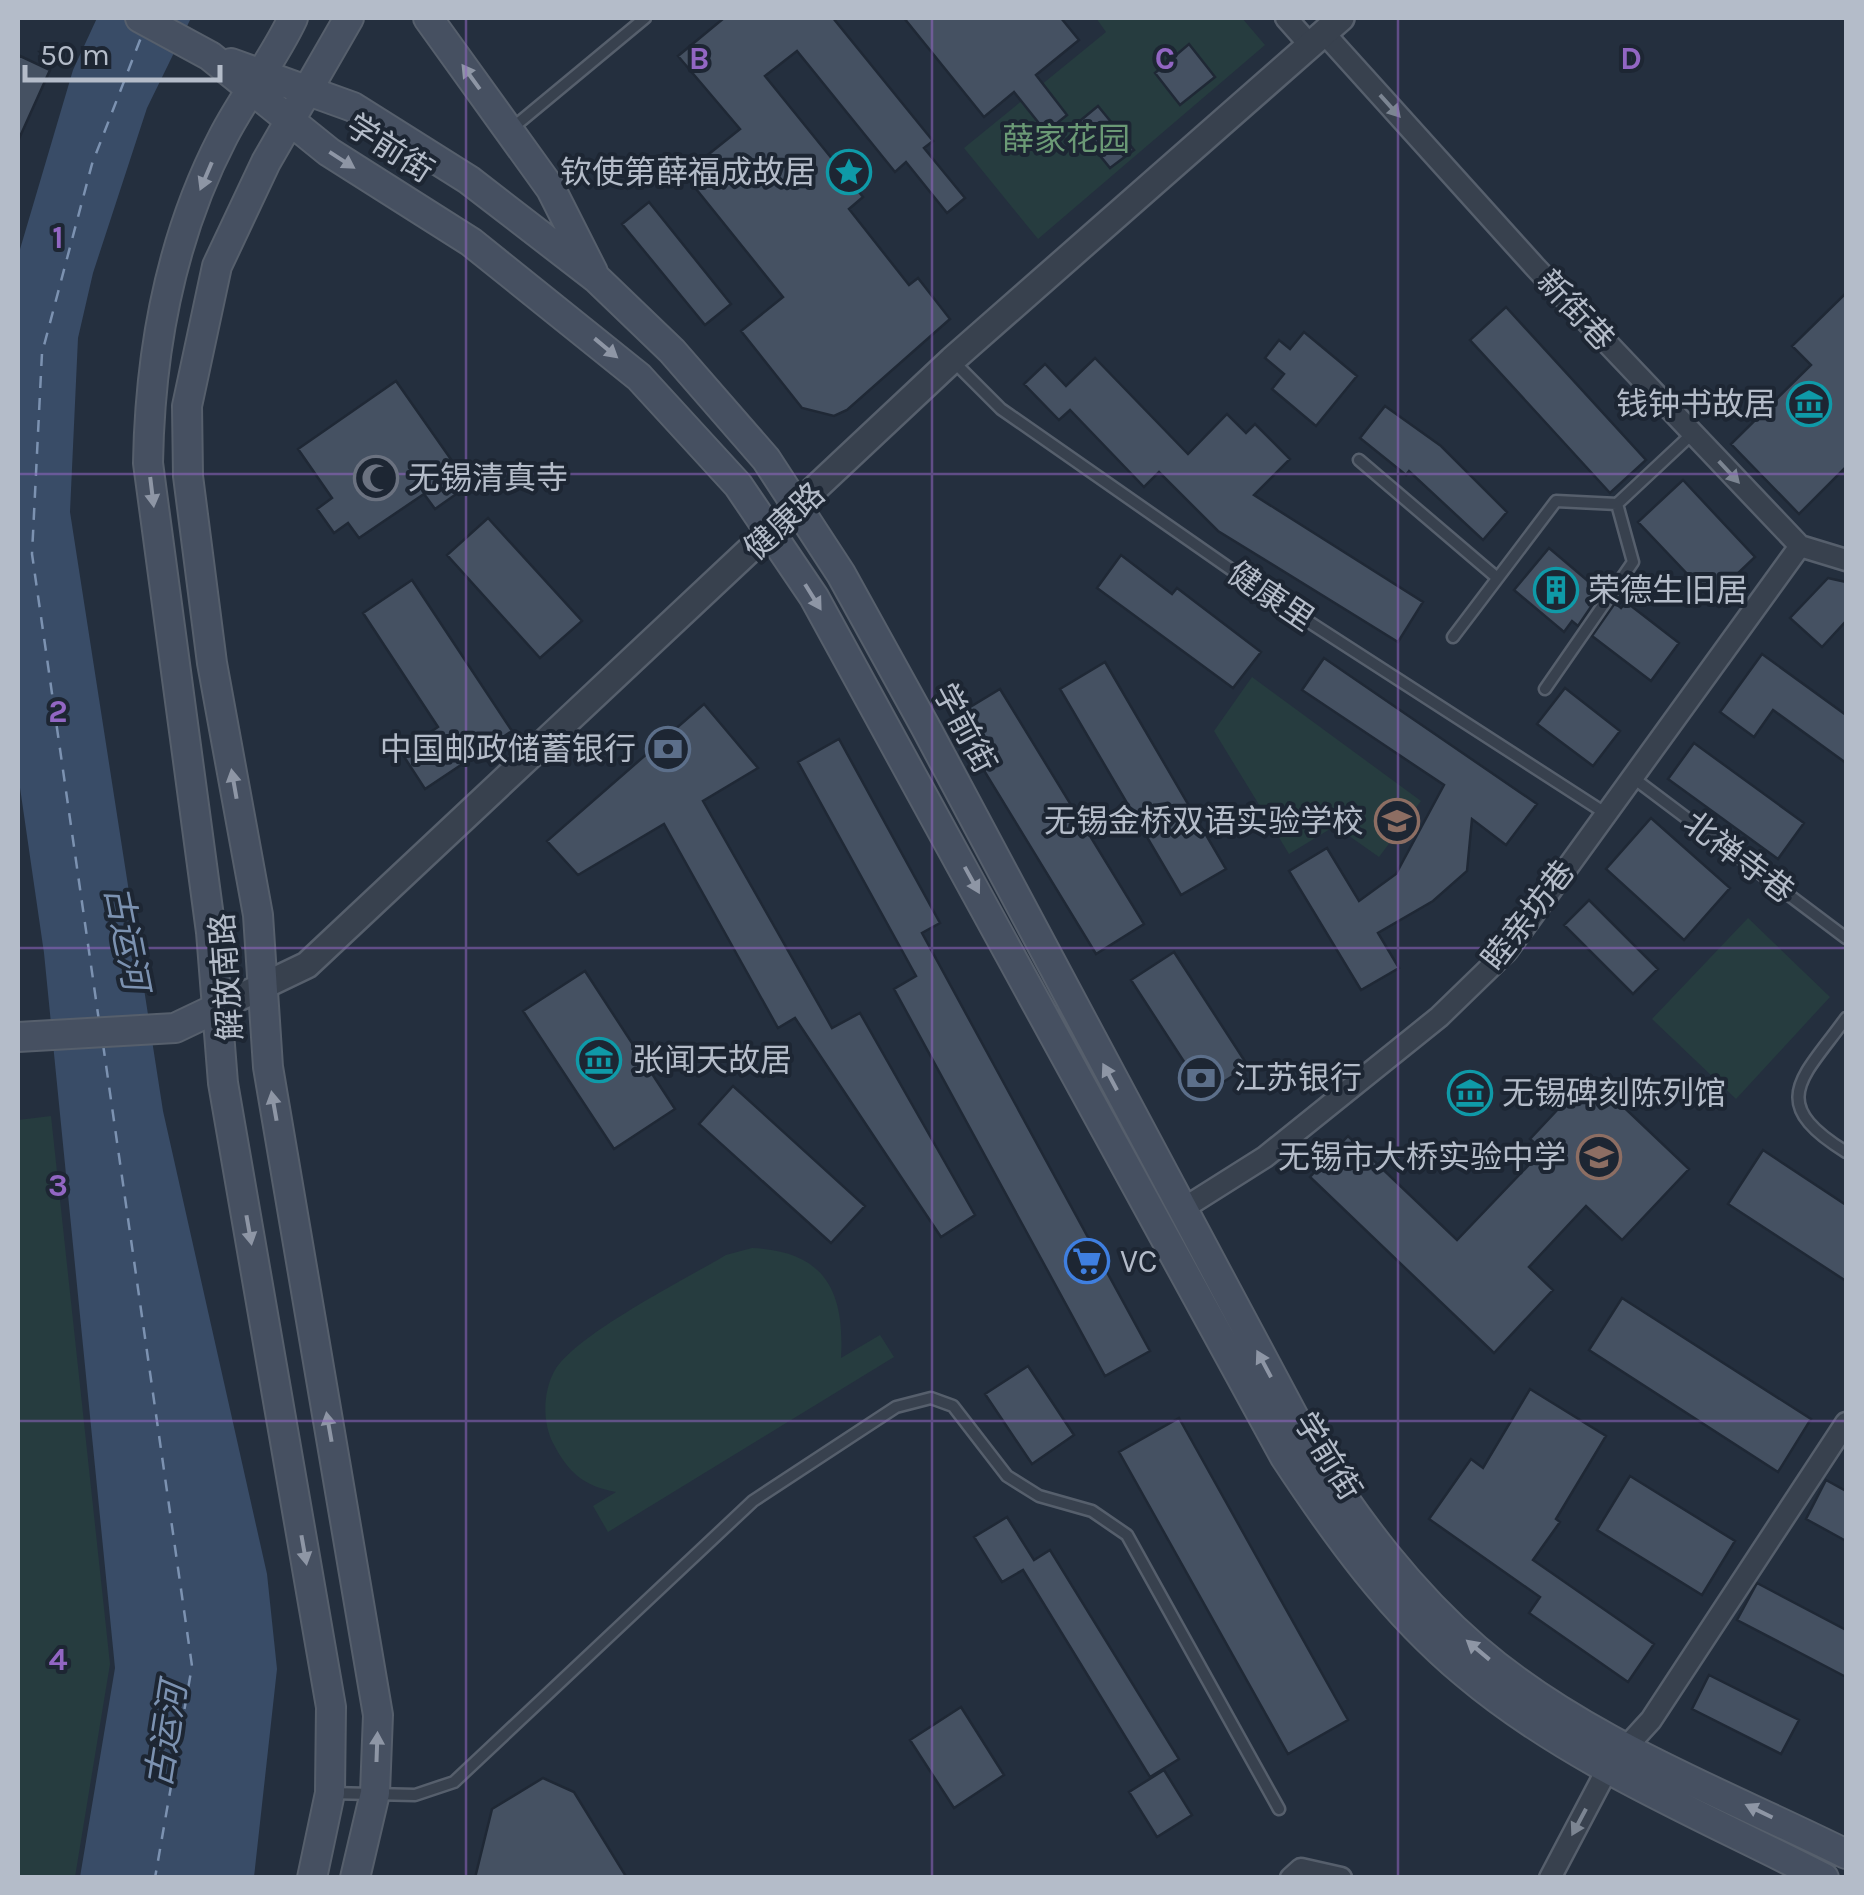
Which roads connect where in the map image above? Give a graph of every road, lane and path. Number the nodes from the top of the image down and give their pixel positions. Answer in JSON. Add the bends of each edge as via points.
{"nodes":[{"id":1,"x":140,"y":18,"type":"edge"},
{"id":2,"x":293,"y":18,"type":"edge"},
{"id":3,"x":350,"y":18,"type":"edge"},
{"id":4,"x":428,"y":18,"type":"edge"},
{"id":5,"x":645,"y":18,"type":"edge"},
{"id":6,"x":1286,"y":18,"type":"edge"},
{"id":7,"x":1325,"y":32,"type":"edge"},
{"id":8,"x":256,"y":82,"type":"junction"},
{"id":9,"x":309,"y":91,"type":"junction"},
{"id":10,"x":290,"y":121,"type":"junction"},
{"id":11,"x":510,"y":130,"type":"junction"},
{"id":12,"x":596,"y":278,"type":"junction"},
{"id":13,"x":952,"y":360,"type":"junction"},
{"id":14,"x":1693,"y":433,"type":"junction"},
{"id":15,"x":1358,"y":460,"type":"dead end"},
{"id":16,"x":1616,"y":504,"type":"junction"},
{"id":17,"x":798,"y":508,"type":"junction"},
{"id":18,"x":771,"y":534,"type":"junction"},
{"id":19,"x":1800,"y":546,"type":"junction"},
{"id":20,"x":1846,"y":560,"type":"edge"},
{"id":21,"x":1496,"y":576,"type":"junction"},
{"id":22,"x":1454,"y":637,"type":"dead end"},
{"id":23,"x":1546,"y":689,"type":"dead end"},
{"id":24,"x":1632,"y":777,"type":"junction"},
{"id":25,"x":1606,"y":813,"type":"junction"},
{"id":26,"x":1846,"y":938,"type":"edge"},
{"id":27,"x":263,"y":986,"type":"junction"},
{"id":28,"x":218,"y":1008,"type":"junction"},
{"id":29,"x":1846,"y":1018,"type":"edge"},
{"id":30,"x":18,"y":1036,"type":"edge"},
{"id":31,"x":1846,"y":1152,"type":"edge"},
{"id":32,"x":1181,"y":1210,"type":"junction"},
{"id":33,"x":1846,"y":1423,"type":"edge"},
{"id":34,"x":1617,"y":1755,"type":"junction"},
{"id":35,"x":330,"y":1793,"type":"junction"},
{"id":36,"x":375,"y":1794,"type":"junction"},
{"id":37,"x":1280,"y":1810,"type":"dead end"},
{"id":38,"x":1846,"y":1854,"type":"edge"},
{"id":39,"x":1296,"y":1873,"type":"edge"},
{"id":40,"x":312,"y":1878,"type":"edge"},
{"id":41,"x":355,"y":1878,"type":"edge"},
{"id":42,"x":1341,"y":1878,"type":"edge"},
{"id":43,"x":1550,"y":1878,"type":"edge"},
{"id":44,"x":1824,"y":1878,"type":"edge"}],
"edges":[{"from":1,"to":8,"type":"main road","name":"学前街"},
{"from":2,"to":8,"type":"main road","name":"解放南路"},
{"from":3,"to":9,"type":"main road","name":"解放南路"},
{"from":11,"to":4,"type":"main road","one_way":true},
{"from":5,"to":11,"type":"lane"},
{"from":6,"to":7,"type":"street","name":"新街巷"},
{"from":7,"to":13,"type":"street","name":"健康路"},
{"from":7,"to":14,"type":"street","name":"新街巷","one_way":true},
{"from":8,"to":9,"type":"main road","name":"学前街"},
{"from":8,"to":10,"type":"main road","name":"学前街"},
{"from":8,"to":28,"type":"main road","name":"解放南路","one_way":true,"via":[[184,226],[165,293],[149,398],[148,463]]},
{"from":9,"to":10,"type":"main road","name":"解放南路"},
{"from":9,"to":12,"type":"main road","name":"学前街","via":[[353,106],[470,180]]},
{"from":10,"to":18,"type":"main road","name":"学前街","one_way":true,"via":[[471,242],[640,377],[738,485]]},
{"from":27,"to":10,"type":"main road","name":"解放南路","one_way":true,"via":[[258,915],[207,626],[188,476],[187,406],[217,266]]},
{"from":11,"to":12,"type":"main road","via":[[552,189]]},
{"from":12,"to":17,"type":"main road","name":"学前街","via":[[684,364],[766,459]]},
{"from":13,"to":17,"type":"street","name":"健康路"},
{"from":13,"to":25,"type":"lane","name":"健康里","via":[[1001,410],[1240,576]]},
{"from":14,"to":16,"type":"lane"},
{"from":14,"to":19,"type":"street","name":"新街巷","one_way":true},
{"from":15,"to":21,"type":"lane"},
{"from":16,"to":21,"type":"lane","via":[[1556,501]]},
{"from":16,"to":23,"type":"lane","via":[[1633,562]]},
{"from":17,"to":18,"type":"street","name":"健康路"},
{"from":32,"to":17,"type":"main road","name":"学前街","one_way":true,"via":[[926,726]]},
{"from":18,"to":27,"type":"street","name":"健康路","via":[[307,965]]},
{"from":18,"to":34,"type":"main road","name":"学前街","one_way":true,"via":[[814,596],[1285,1456],[1342,1546],[1466,1674],[1533,1722]]},
{"from":19,"to":20,"type":"street","name":"新街巷"},
{"from":19,"to":24,"type":"street","name":"睦亲坊巷"},
{"from":21,"to":22,"type":"lane"},
{"from":24,"to":25,"type":"street","name":"睦亲坊巷"},
{"from":24,"to":26,"type":"lane","name":"北禅寺巷"},
{"from":25,"to":32,"type":"street","name":"睦亲坊巷","via":[[1507,951],[1439,1017],[1265,1157]]},
{"from":27,"to":28,"type":"street","name":"健康路"},
{"from":36,"to":27,"type":"main road","name":"解放南路","one_way":true,"via":[[378,1715],[268,1067]]},
{"from":28,"to":30,"type":"main road","via":[[174,1028]]},
{"from":28,"to":35,"type":"main road","name":"解放南路","one_way":true,"via":[[224,1083],[331,1707]]},
{"from":29,"to":31,"type":"lane","via":[[1800,1083],[1799,1107],[1810,1130]]},
{"from":34,"to":32,"type":"main road","name":"学前街","one_way":true,"via":[[1476,1649],[1366,1535],[1312,1451]]},
{"from":33,"to":34,"type":"street","via":[[1651,1720]]},
{"from":38,"to":34,"type":"main road","name":"学前街","one_way":true},
{"from":34,"to":43,"type":"street","one_way":true},
{"from":34,"to":44,"type":"main road","name":"学前街"},
{"from":35,"to":36,"type":"lane"},
{"from":35,"to":40,"type":"main road","name":"解放南路"},
{"from":36,"to":37,"type":"lane","via":[[415,1795],[454,1782],[753,1501],[896,1407],[931,1398],[954,1406],[1007,1476],[1039,1496],[1092,1512],[1127,1535]]},
{"from":36,"to":41,"type":"main road","name":"解放南路"},
{"from":39,"to":42,"type":"street"}]}
